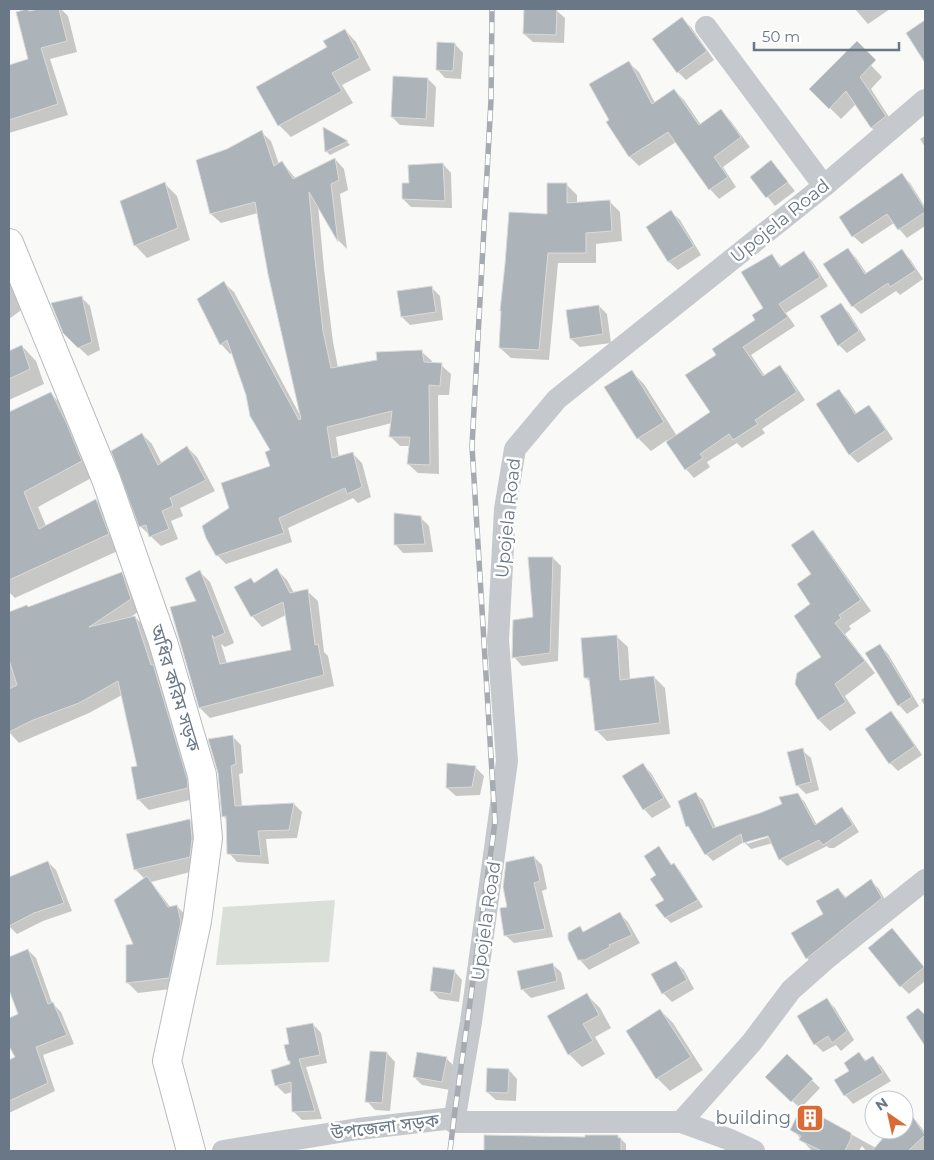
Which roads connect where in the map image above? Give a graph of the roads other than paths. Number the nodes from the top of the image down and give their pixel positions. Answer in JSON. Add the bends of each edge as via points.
{"nodes":[{"id":1,"x":706,"y":28,"type":"dead end"},
{"id":2,"x":925,"y":100,"type":"edge"},
{"id":3,"x":824,"y":186,"type":"junction"},
{"id":4,"x":9,"y":244,"type":"edge"},
{"id":5,"x":925,"y":880,"type":"edge"},
{"id":6,"x":454,"y":1122,"type":"junction"},
{"id":7,"x":681,"y":1122,"type":"junction"},
{"id":8,"x":191,"y":1151,"type":"edge"},
{"id":9,"x":223,"y":1151,"type":"edge"},
{"id":10,"x":754,"y":1151,"type":"edge"}],
"edges":[{"from":1,"to":3,"type":"street"},
{"from":2,"to":3,"type":"street","name":"Upojela Road"},
{"from":3,"to":6,"type":"street","name":"Upojela Road","via":[[557,399],[515,449],[505,509],[498,640],[508,761]]},
{"from":4,"to":8,"type":"main road","name":"অধির করিম সড়ক","via":[[106,479],[163,642],[202,775],[208,838],[197,921],[167,1061]]},
{"from":5,"to":7,"type":"street","via":[[791,990],[752,1042]]},
{"from":6,"to":7,"type":"street"},
{"from":6,"to":9,"type":"street","name":"উপজেলা সড়ক","via":[[454,1118],[358,1129]]},
{"from":7,"to":10,"type":"street"}]}
